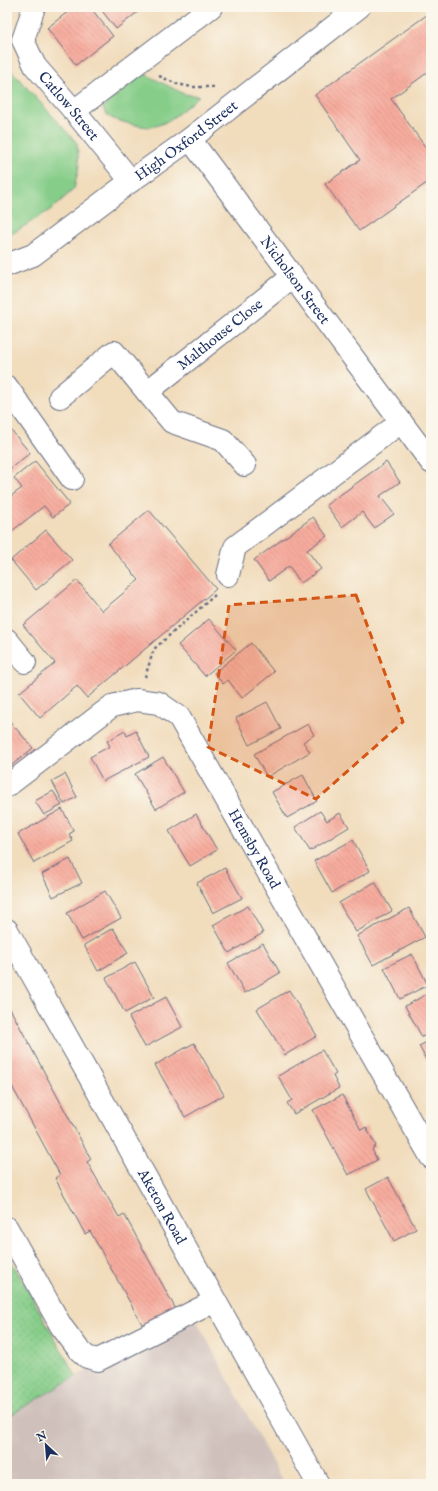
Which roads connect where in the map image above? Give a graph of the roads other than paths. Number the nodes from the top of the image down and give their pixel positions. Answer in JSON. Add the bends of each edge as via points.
{"nodes":[{"id":1,"x":34,"y":7,"type":"edge"},
{"id":2,"x":211,"y":7,"type":"edge"},
{"id":3,"x":359,"y":7,"type":"edge"},
{"id":4,"x":15,"y":40,"type":"edge"},
{"id":5,"x":74,"y":110,"type":"junction"},
{"id":6,"x":190,"y":139,"type":"junction"},
{"id":7,"x":131,"y":181,"type":"junction"},
{"id":8,"x":7,"y":265,"type":"edge"},
{"id":9,"x":292,"y":277,"type":"junction"},
{"id":10,"x":7,"y":387,"type":"edge"},
{"id":11,"x":147,"y":392,"type":"junction"},
{"id":12,"x":60,"y":398,"type":"dead end"},
{"id":13,"x":401,"y":422,"type":"junction"},
{"id":14,"x":431,"y":462,"type":"edge"},
{"id":15,"x":245,"y":465,"type":"dead end"},
{"id":16,"x":72,"y":479,"type":"dead end"},
{"id":17,"x":228,"y":574,"type":"road end"},
{"id":18,"x":7,"y":640,"type":"edge"},
{"id":19,"x":25,"y":662,"type":"dead end"},
{"id":20,"x":7,"y":786,"type":"edge"},
{"id":21,"x":7,"y":930,"type":"edge"},
{"id":22,"x":431,"y":1157,"type":"edge"},
{"id":23,"x":7,"y":1228,"type":"edge"},
{"id":24,"x":215,"y":1301,"type":"junction"},
{"id":25,"x":318,"y":1484,"type":"edge"}],
"edges":[{"from":1,"to":4,"type":"street"},
{"from":2,"to":5,"type":"street"},
{"from":3,"to":6,"type":"street","name":"High Oxford Street"},
{"from":4,"to":5,"type":"street","name":"Catlow Street"},
{"from":5,"to":7,"type":"street","name":"Catlow Street"},
{"from":6,"to":7,"type":"street","name":"High Oxford Street"},
{"from":6,"to":9,"type":"street","name":"Nicholson Street"},
{"from":7,"to":8,"type":"street","name":"High Oxford Street","via":[[33,255]]},
{"from":9,"to":11,"type":"street","name":"Malthouse Close"},
{"from":9,"to":13,"type":"street","name":"Nicholson Street"},
{"from":10,"to":16,"type":"street"},
{"from":11,"to":12,"type":"street","via":[[114,352]]},
{"from":11,"to":15,"type":"street","via":[[172,422],[223,440]]},
{"from":13,"to":14,"type":"street","name":"Nicholson Street"},
{"from":13,"to":17,"type":"street","via":[[235,547]]},
{"from":18,"to":19,"type":"street"},
{"from":20,"to":22,"type":"street","name":"Hemsby Road","via":[[112,706],[137,700],[159,703],[179,717]]},
{"from":21,"to":24,"type":"street","name":"Aketon Road"},
{"from":23,"to":24,"type":"street","via":[[62,1326],[79,1350],[98,1360]]},
{"from":24,"to":25,"type":"street","name":"Aketon Road"}]}
